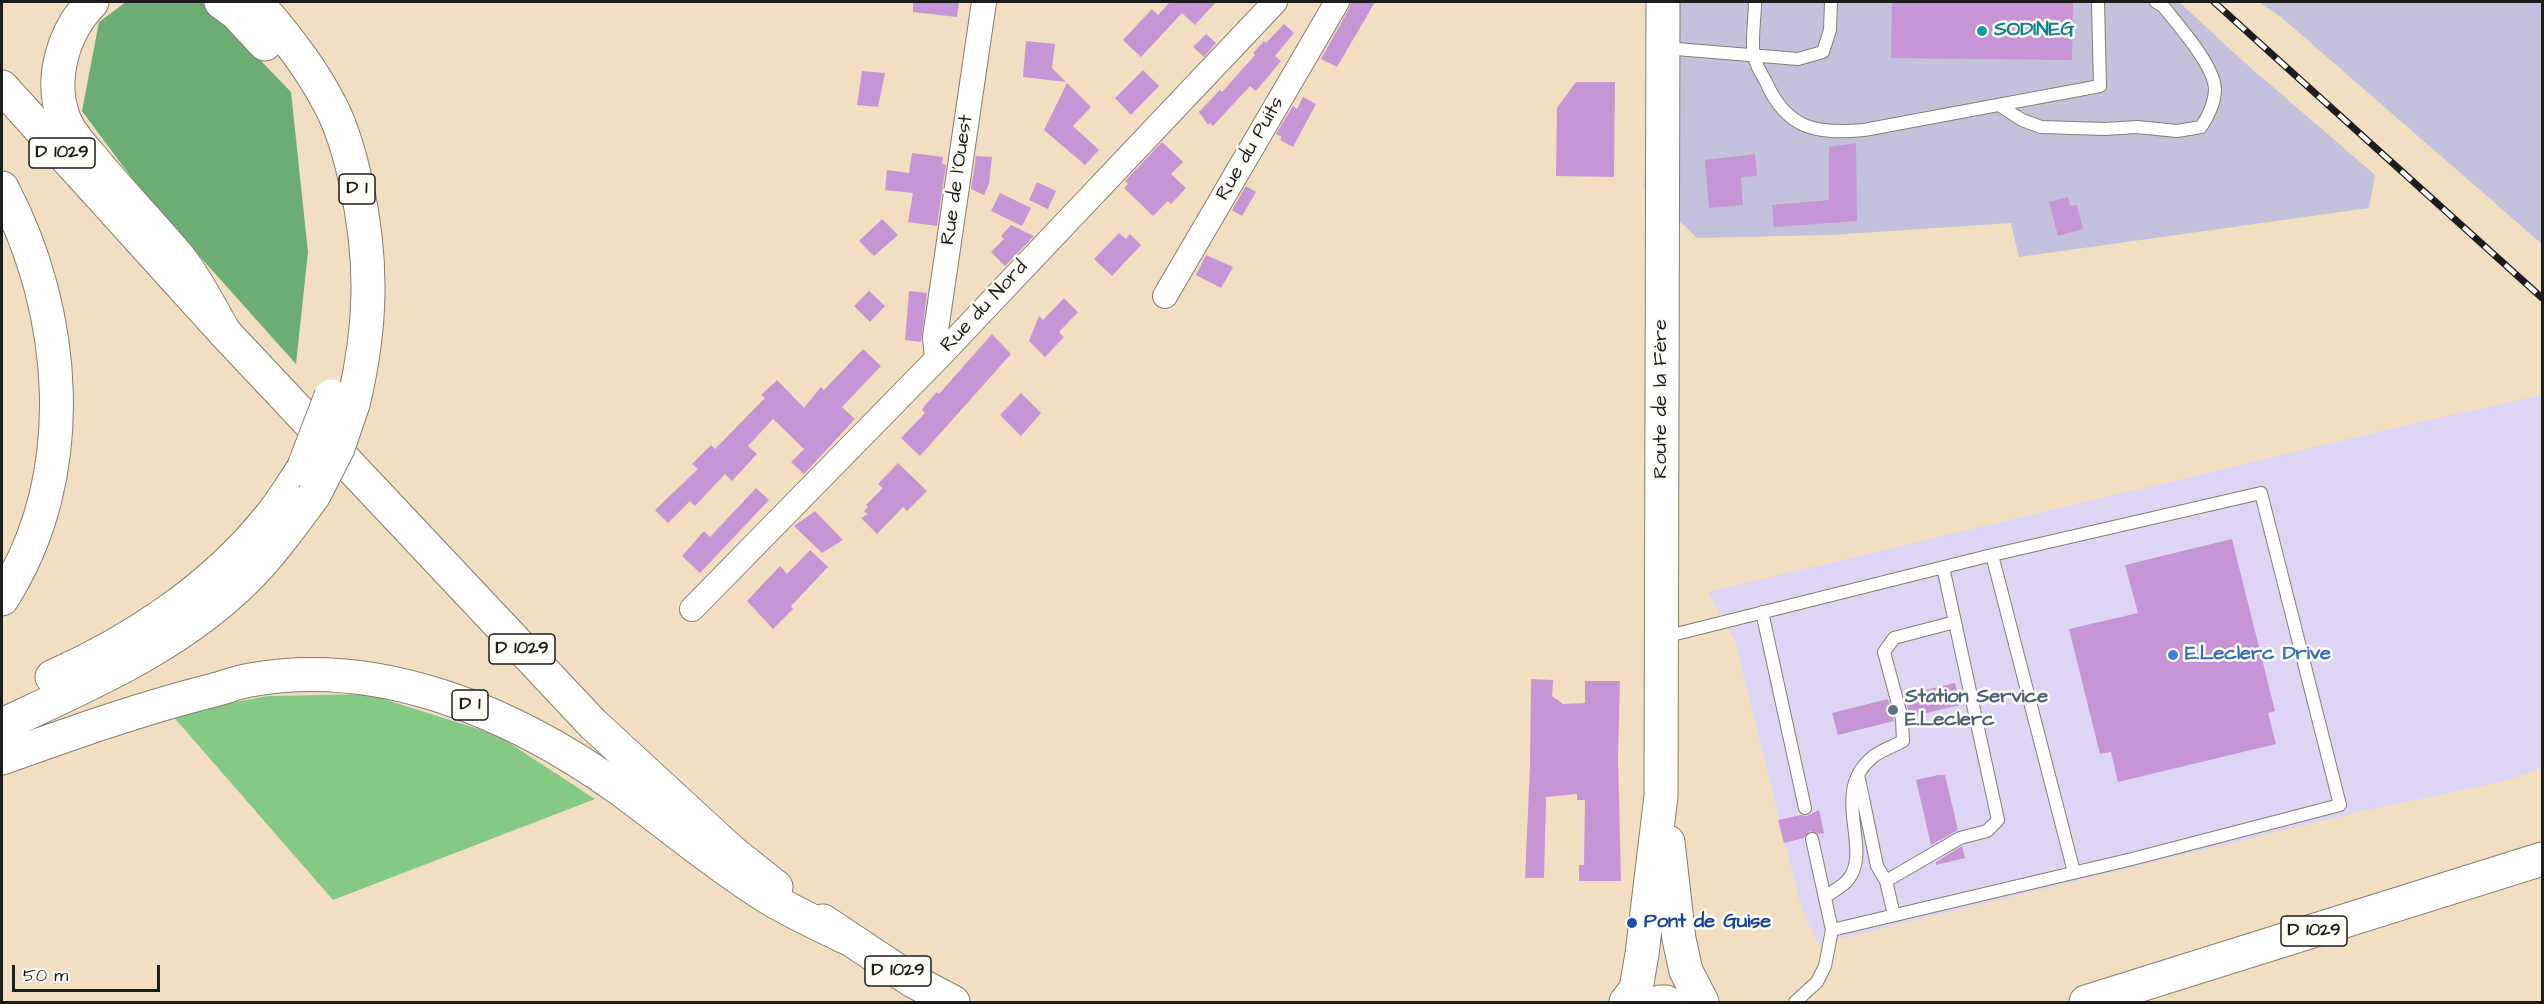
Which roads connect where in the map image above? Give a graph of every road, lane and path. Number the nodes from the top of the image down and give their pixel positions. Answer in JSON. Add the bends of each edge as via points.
{"nodes":[{"id":1,"x":92,"y":2,"type":"edge"},
{"id":2,"x":221,"y":2,"type":"edge"},
{"id":3,"x":256,"y":2,"type":"edge"},
{"id":4,"x":984,"y":2,"type":"edge"},
{"id":5,"x":1275,"y":2,"type":"edge"},
{"id":6,"x":1337,"y":2,"type":"edge"},
{"id":7,"x":1663,"y":2,"type":"edge"},
{"id":8,"x":1755,"y":2,"type":"edge"},
{"id":9,"x":1831,"y":2,"type":"edge"},
{"id":10,"x":2098,"y":2,"type":"edge"},
{"id":11,"x":2156,"y":2,"type":"edge"},
{"id":12,"x":1662,"y":48,"type":"junction"},
{"id":13,"x":1754,"y":57,"type":"junction"},
{"id":14,"x":2,"y":87,"type":"edge"},
{"id":15,"x":1999,"y":105,"type":"junction"},
{"id":16,"x":2,"y":188,"type":"edge"},
{"id":17,"x":1165,"y":296,"type":"dead end"},
{"id":18,"x":225,"y":333,"type":"junction"},
{"id":19,"x":937,"y":359,"type":"junction"},
{"id":20,"x":342,"y":400,"type":"junction"},
{"id":21,"x":309,"y":482,"type":"junction"},
{"id":22,"x":1992,"y":555,"type":"junction"},
{"id":23,"x":1943,"y":567,"type":"junction"},
{"id":24,"x":2,"y":599,"type":"edge"},
{"id":25,"x":692,"y":609,"type":"dead end"},
{"id":26,"x":1762,"y":612,"type":"junction"},
{"id":27,"x":1955,"y":622,"type":"junction"},
{"id":28,"x":1661,"y":637,"type":"junction"},
{"id":29,"x":2,"y":700,"type":"edge"},
{"id":30,"x":2,"y":724,"type":"edge"},
{"id":31,"x":2,"y":758,"type":"edge"},
{"id":32,"x":1858,"y":775,"type":"junction"},
{"id":33,"x":1661,"y":796,"type":"junction"},
{"id":34,"x":1805,"y":808,"type":"dead end"},
{"id":35,"x":1812,"y":839,"type":"dead end"},
{"id":36,"x":2542,"y":859,"type":"edge"},
{"id":37,"x":2074,"y":872,"type":"junction"},
{"id":38,"x":1886,"y":881,"type":"junction"},
{"id":39,"x":1825,"y":897,"type":"junction"},
{"id":40,"x":1894,"y":915,"type":"junction"},
{"id":41,"x":1832,"y":930,"type":"junction"},
{"id":42,"x":845,"y":937,"type":"junction"},
{"id":43,"x":953,"y":1002,"type":"edge"},
{"id":44,"x":1626,"y":1002,"type":"edge"},
{"id":45,"x":1660,"y":1002,"type":"edge"},
{"id":46,"x":1666,"y":1002,"type":"edge"},
{"id":47,"x":1702,"y":1002,"type":"edge"},
{"id":48,"x":1795,"y":1002,"type":"edge"},
{"id":49,"x":2086,"y":1002,"type":"edge"}],
"edges":[{"from":1,"to":18,"type":"main road","via":[[76,22],[62,54],[57,88],[64,119],[115,187],[179,257]]},
{"from":2,"to":20,"type":"main road","number":"D 1","via":[[259,36],[281,64],[316,128],[327,159],[347,262]]},
{"from":3,"to":20,"type":"main road","number":"D 1","via":[[305,63],[329,102],[350,159],[367,239],[368,326],[362,370]]},
{"from":4,"to":19,"type":"street","name":"Rue de l'Ouest","via":[[935,337]]},
{"from":5,"to":19,"type":"street","name":"Rue du Nord"},
{"from":6,"to":17,"type":"street","name":"Rue du Puits"},
{"from":7,"to":12,"type":"main road","name":"Route de la Fère"},
{"from":8,"to":13,"type":"lane"},
{"from":9,"to":13,"type":"lane","via":[[1830,30],[1823,52],[1798,59]]},
{"from":10,"to":15,"type":"lane","via":[[2100,86]]},
{"from":11,"to":15,"type":"lane","via":[[2203,58],[2215,88],[2209,115],[2200,127],[2177,131],[2041,127]]},
{"from":12,"to":13,"type":"lane"},
{"from":12,"to":28,"type":"main road","name":"Route de la Fère"},
{"from":13,"to":15,"type":"lane","via":[[1769,91],[1788,117],[1808,128],[1833,133]]},
{"from":14,"to":18,"type":"main road","number":"D 1029"},
{"from":16,"to":24,"type":"main road","via":[[40,280],[53,341],[56,399],[47,492],[28,549]]},
{"from":18,"to":42,"type":"main road","number":"D 1029","via":[[593,724],[732,852]]},
{"from":19,"to":25,"type":"street","name":"Rue du Nord"},
{"from":20,"to":21,"type":"main road","number":"D 1","bridge":true},
{"from":21,"to":29,"type":"main road","number":"D 1","via":[[241,550],[180,603],[102,652]]},
{"from":21,"to":30,"type":"main road","number":"D 1","via":[[274,548],[206,614],[138,659]]},
{"from":22,"to":23,"type":"lane"},
{"from":22,"to":37,"type":"lane"},
{"from":22,"to":37,"type":"lane","via":[[2261,493],[2264,504],[2340,805]]},
{"from":23,"to":26,"type":"lane"},
{"from":23,"to":27,"type":"lane"},
{"from":26,"to":28,"type":"lane"},
{"from":26,"to":34,"type":"lane"},
{"from":27,"to":32,"type":"lane","via":[[1894,638],[1884,652],[1904,741],[1874,756]]},
{"from":27,"to":38,"type":"lane","via":[[1998,820],[1987,831],[1960,838]]},
{"from":28,"to":33,"type":"main road","name":"Route de la Fère"},
{"from":31,"to":42,"type":"main road","number":"D 1","via":[[173,699],[250,680],[324,676],[391,683],[465,703],[534,736],[618,788],[767,897]]},
{"from":32,"to":38,"type":"lane","via":[[1877,866]]},
{"from":32,"to":39,"type":"lane","via":[[1851,806],[1856,861],[1848,880]]},
{"from":33,"to":44,"type":"main road","name":"Route de la Fère","via":[[1642,954],[1636,989]]},
{"from":33,"to":47,"type":"main road","name":"Route de la Fère","via":[[1678,939],[1686,971]]},
{"from":35,"to":39,"type":"lane"},
{"from":36,"to":49,"type":"main road","number":"D 1029"},
{"from":37,"to":40,"type":"lane"},
{"from":38,"to":40,"type":"lane"},
{"from":39,"to":41,"type":"lane"},
{"from":40,"to":41,"type":"lane"},
{"from":41,"to":48,"type":"lane","via":[[1825,966],[1817,982]]},
{"from":42,"to":43,"type":"main road","number":"D 1029"},
{"from":45,"to":46,"type":"main road"}]}
